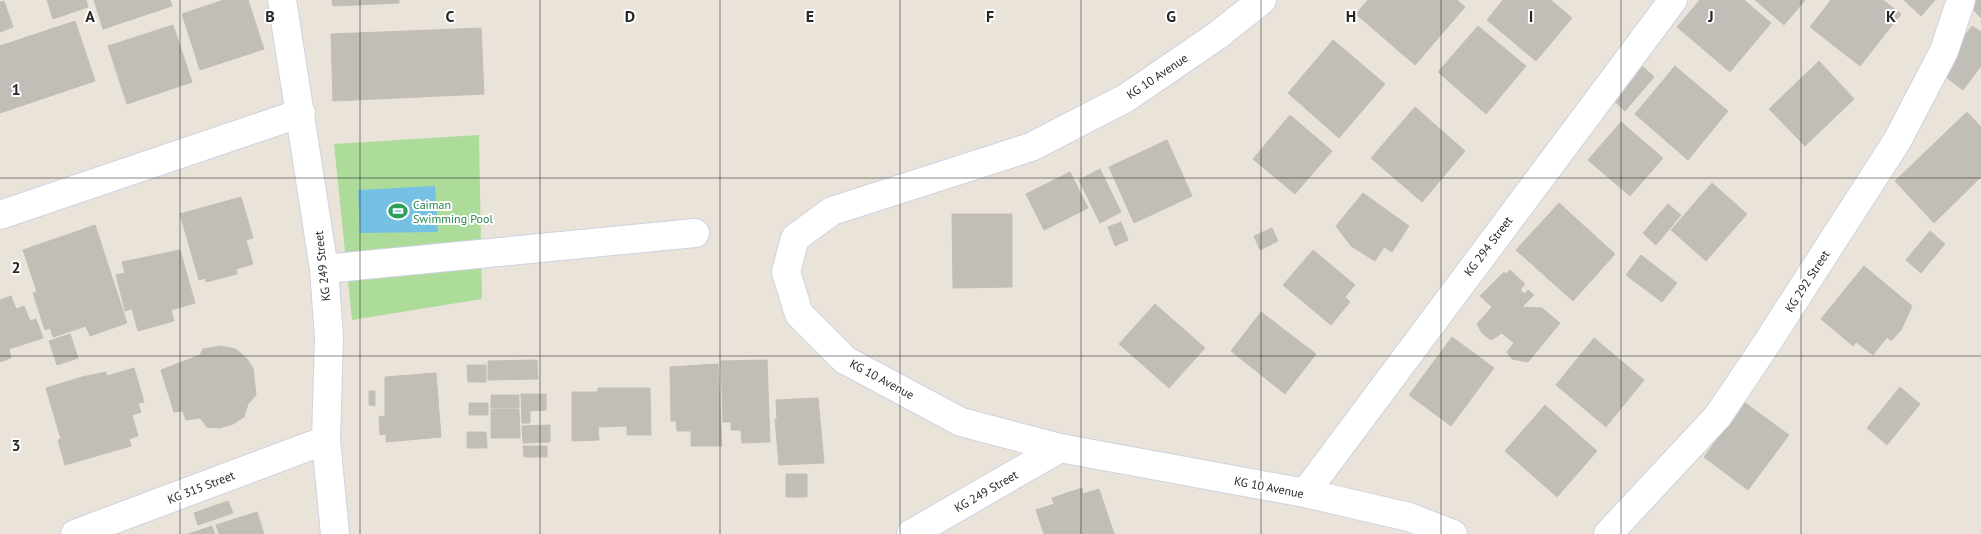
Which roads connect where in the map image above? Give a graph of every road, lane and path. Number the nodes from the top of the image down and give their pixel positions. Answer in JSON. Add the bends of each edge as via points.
{"nodes":[{"id":1,"x":282,"y":0,"type":"edge"},
{"id":2,"x":1262,"y":0,"type":"edge"},
{"id":3,"x":1673,"y":0,"type":"edge"},
{"id":4,"x":1961,"y":0,"type":"edge"},
{"id":5,"x":302,"y":113,"type":"junction"},
{"id":6,"x":0,"y":216,"type":"edge"},
{"id":7,"x":695,"y":233,"type":"dead end"},
{"id":8,"x":324,"y":269,"type":"junction"},
{"id":9,"x":326,"y":440,"type":"junction"},
{"id":10,"x":1060,"y":448,"type":"junction"},
{"id":11,"x":1305,"y":493,"type":"junction"},
{"id":12,"x":75,"y":534,"type":"edge"},
{"id":13,"x":335,"y":534,"type":"edge"},
{"id":14,"x":911,"y":534,"type":"edge"},
{"id":15,"x":1452,"y":534,"type":"edge"},
{"id":16,"x":1608,"y":534,"type":"edge"}],
"edges":[{"from":1,"to":5,"type":"street","name":"KG 249 Street"},
{"from":2,"to":10,"type":"street","name":"KG 10 Avenue","via":[[1218,35],[1126,98],[1040,142],[832,211],[795,238],[786,272],[799,314],[845,360],[962,422]]},
{"from":3,"to":11,"type":"street","name":"KG 294 Street"},
{"from":4,"to":16,"type":"street","name":"KG 292 Street","via":[[1944,51],[1897,141],[1771,338],[1718,416]]},
{"from":5,"to":6,"type":"street"},
{"from":5,"to":8,"type":"street","name":"KG 249 Street"},
{"from":7,"to":8,"type":"street"},
{"from":8,"to":9,"type":"street","name":"KG 249 Street","via":[[329,337]]},
{"from":9,"to":12,"type":"street","name":"KG 315 Street"},
{"from":9,"to":13,"type":"street","name":"KG 249 Street"},
{"from":10,"to":11,"type":"street","name":"KG 10 Avenue"},
{"from":10,"to":14,"type":"street","name":"KG 249 Street"},
{"from":11,"to":15,"type":"street","name":"KG 10 Avenue","via":[[1408,517]]}]}
